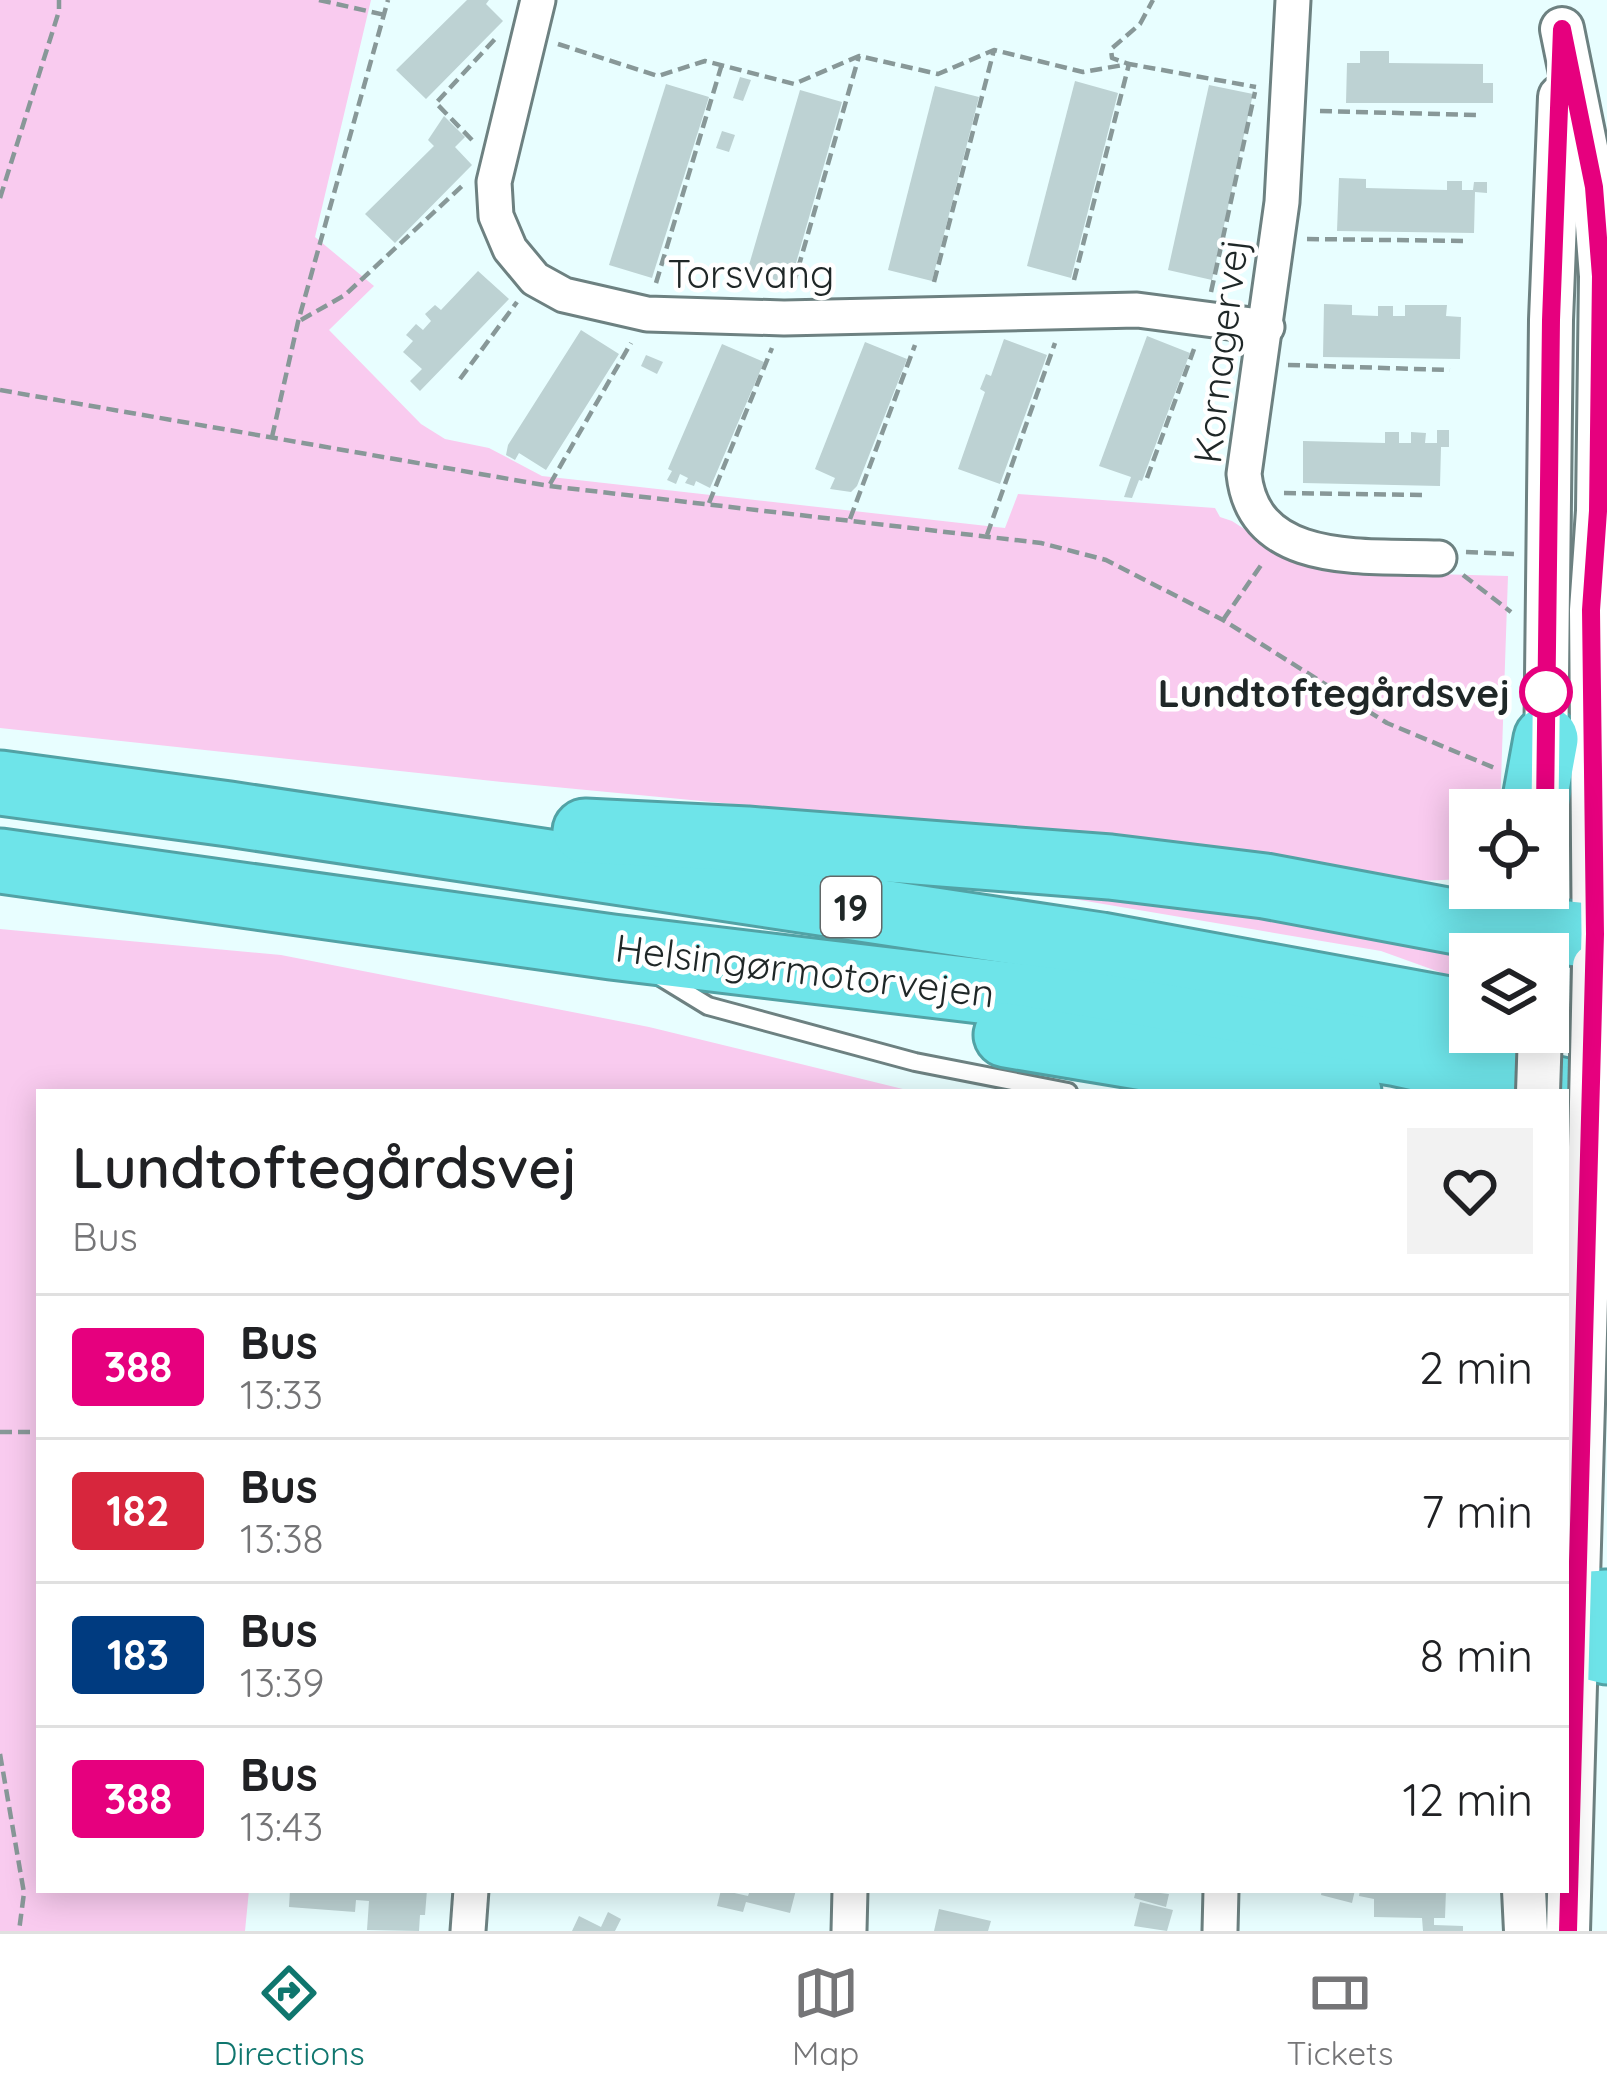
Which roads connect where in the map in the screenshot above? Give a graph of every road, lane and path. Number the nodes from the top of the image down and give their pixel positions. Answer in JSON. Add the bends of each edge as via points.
{"nodes":[{"id":1,"x":59,"y":0,"type":"edge"},
{"id":2,"x":319,"y":0,"type":"edge"},
{"id":3,"x":388,"y":0,"type":"edge"},
{"id":4,"x":1154,"y":0,"type":"edge"},
{"id":5,"x":1293,"y":0,"type":"edge"},
{"id":6,"x":385,"y":15,"type":"junction"},
{"id":7,"x":1563,"y":15,"type":"edge"},
{"id":8,"x":534,"y":21,"type":"edge"},
{"id":9,"x":859,"y":56,"type":"junction"},
{"id":10,"x":1130,"y":64,"type":"junction"},
{"id":11,"x":1220,"y":69,"type":"dead end"},
{"id":12,"x":1219,"y":80,"type":"junction"},
{"id":13,"x":1278,"y":96,"type":"junction"},
{"id":14,"x":1476,"y":115,"type":"dead end"},
{"id":15,"x":483,"y":180,"type":"junction"},
{"id":16,"x":0,"y":198,"type":"edge"},
{"id":17,"x":1277,"y":239,"type":"junction"},
{"id":18,"x":1469,"y":241,"type":"dead end"},
{"id":19,"x":535,"y":279,"type":"junction"},
{"id":20,"x":784,"y":318,"type":"junction"},
{"id":21,"x":1205,"y":318,"type":"junction"},
{"id":22,"x":298,"y":322,"type":"junction"},
{"id":23,"x":1267,"y":327,"type":"junction"},
{"id":24,"x":1261,"y":365,"type":"junction"},
{"id":25,"x":1450,"y":370,"type":"dead end"},
{"id":26,"x":460,"y":379,"type":"dead end"},
{"id":27,"x":0,"y":390,"type":"edge"},
{"id":28,"x":272,"y":437,"type":"junction"},
{"id":29,"x":1147,"y":478,"type":"dead end"},
{"id":30,"x":1246,"y":492,"type":"junction"},
{"id":31,"x":1422,"y":495,"type":"dead end"},
{"id":32,"x":709,"y":503,"type":"junction"},
{"id":33,"x":1287,"y":540,"type":"junction"},
{"id":34,"x":1439,"y":558,"type":"junction"},
{"id":35,"x":1580,"y":595,"type":"edge"},
{"id":36,"x":1223,"y":620,"type":"junction"},
{"id":37,"x":1607,"y":725,"type":"edge"},
{"id":38,"x":1543,"y":781,"type":"edge"},
{"id":39,"x":0,"y":783,"type":"edge"},
{"id":40,"x":229,"y":814,"type":"junction"},
{"id":41,"x":0,"y":861,"type":"edge"},
{"id":42,"x":1449,"y":900,"type":"edge"},
{"id":43,"x":1367,"y":904,"type":"junction"},
{"id":44,"x":1468,"y":933,"type":"edge"},
{"id":45,"x":1562,"y":933,"type":"edge"},
{"id":46,"x":612,"y":947,"type":"junction"},
{"id":47,"x":1569,"y":982,"type":"edge"},
{"id":48,"x":1449,"y":1009,"type":"edge"},
{"id":49,"x":1546,"y":1053,"type":"edge"},
{"id":50,"x":1053,"y":1089,"type":"edge"},
{"id":51,"x":1331,"y":1089,"type":"edge"},
{"id":52,"x":1511,"y":1089,"type":"edge"},
{"id":53,"x":1539,"y":1089,"type":"edge"},
{"id":54,"x":1595,"y":1115,"type":"edge"},
{"id":55,"x":0,"y":1432,"type":"edge"},
{"id":56,"x":36,"y":1432,"type":"edge"},
{"id":57,"x":1583,"y":1626,"type":"edge"},
{"id":58,"x":0,"y":1754,"type":"edge"},
{"id":59,"x":471,"y":1893,"type":"edge"},
{"id":60,"x":850,"y":1893,"type":"edge"},
{"id":61,"x":1221,"y":1893,"type":"edge"},
{"id":62,"x":1524,"y":1893,"type":"edge"},
{"id":63,"x":20,"y":1931,"type":"edge"},
{"id":64,"x":468,"y":1931,"type":"edge"},
{"id":65,"x":849,"y":1931,"type":"edge"},
{"id":66,"x":1220,"y":1931,"type":"edge"},
{"id":67,"x":1526,"y":1931,"type":"edge"},
{"id":68,"x":1568,"y":1931,"type":"edge"}],
"edges":[{"from":1,"to":16,"type":"path"},
{"from":2,"to":6,"type":"path"},
{"from":3,"to":6,"type":"path"},
{"from":4,"to":10,"type":"path","via":[[1111,49],[1112,58]]},
{"from":5,"to":13,"type":"street","name":"Kornagervej"},
{"from":6,"to":22,"type":"path"},
{"from":7,"to":35,"type":"street","via":[[1601,276]]},
{"from":8,"to":9,"type":"path","via":[[658,76],[705,61],[794,84]]},
{"from":8,"to":15,"type":"street"},
{"from":8,"to":15,"type":"path","via":[[516,16],[436,103],[480,148]]},
{"from":9,"to":10,"type":"path","via":[[938,74],[994,50],[1083,72]]},
{"from":9,"to":20,"type":"path"},
{"from":10,"to":12,"type":"path"},
{"from":11,"to":12,"type":"path"},
{"from":12,"to":13,"type":"path"},
{"from":13,"to":14,"type":"path"},
{"from":13,"to":17,"type":"street","name":"Kornagervej"},
{"from":13,"to":21,"type":"path"},
{"from":15,"to":19,"type":"street","via":[[510,249]]},
{"from":15,"to":22,"type":"path","via":[[345,295]]},
{"from":17,"to":18,"type":"path"},
{"from":17,"to":23,"type":"street","name":"Kornagervej"},
{"from":19,"to":20,"type":"street","name":"Torsvang","via":[[564,295],[647,314]]},
{"from":19,"to":26,"type":"path"},
{"from":20,"to":21,"type":"street","name":"Torsvang","via":[[1066,309]]},
{"from":20,"to":32,"type":"path"},
{"from":21,"to":23,"type":"street","name":"Torsvang"},
{"from":21,"to":29,"type":"path"},
{"from":22,"to":28,"type":"path"},
{"from":23,"to":24,"type":"street","name":"Kornagervej"},
{"from":24,"to":25,"type":"path"},
{"from":24,"to":30,"type":"street","name":"Kornagervej"},
{"from":27,"to":28,"type":"path"},
{"from":28,"to":32,"type":"path","via":[[549,486]]},
{"from":30,"to":31,"type":"path"},
{"from":30,"to":33,"type":"street","name":"Kornagervej","via":[[1259,522]]},
{"from":32,"to":36,"type":"path","via":[[1041,543],[1106,560]]},
{"from":33,"to":34,"type":"street","via":[[1317,552]]},
{"from":33,"to":36,"type":"path"},
{"from":34,"to":35,"type":"path","via":[[1448,551]]},
{"from":34,"to":35,"type":"path","via":[[1513,614]]},
{"from":35,"to":38,"type":"street"},
{"from":35,"to":38,"type":"street"},
{"from":36,"to":38,"type":"path","via":[[1387,722]]},
{"from":37,"to":38,"type":"street"},
{"from":38,"to":45,"type":"street"},
{"from":39,"to":40,"type":"highway","name":"Helsingørmotorvejen","number":"19"},
{"from":40,"to":43,"type":"highway","via":[[747,839],[1110,867]]},
{"from":40,"to":48,"type":"highway","name":"Helsingørmotorvejen","number":"19","via":[[1101,945]]},
{"from":41,"to":46,"type":"highway","name":"Helsingørmotorvejen","number":"19"},
{"from":42,"to":43,"type":"highway"},
{"from":43,"to":44,"type":"highway"},
{"from":46,"to":50,"type":"lane","via":[[707,1006]]},
{"from":46,"to":51,"type":"highway","via":[[873,1013]]},
{"from":46,"to":52,"type":"highway","name":"Helsingørmotorvejen","number":"19","via":[[1089,1004],[1398,1054]]},
{"from":47,"to":54,"type":"highway"},
{"from":49,"to":53,"type":"street","bridge":true},
{"from":54,"to":57,"type":"street"},
{"from":55,"to":56,"type":"path"},
{"from":57,"to":68,"type":"street"},
{"from":58,"to":63,"type":"path","via":[[24,1893]]},
{"from":59,"to":64,"type":"street"},
{"from":60,"to":65,"type":"street"},
{"from":61,"to":66,"type":"street"},
{"from":62,"to":67,"type":"street"}]}
